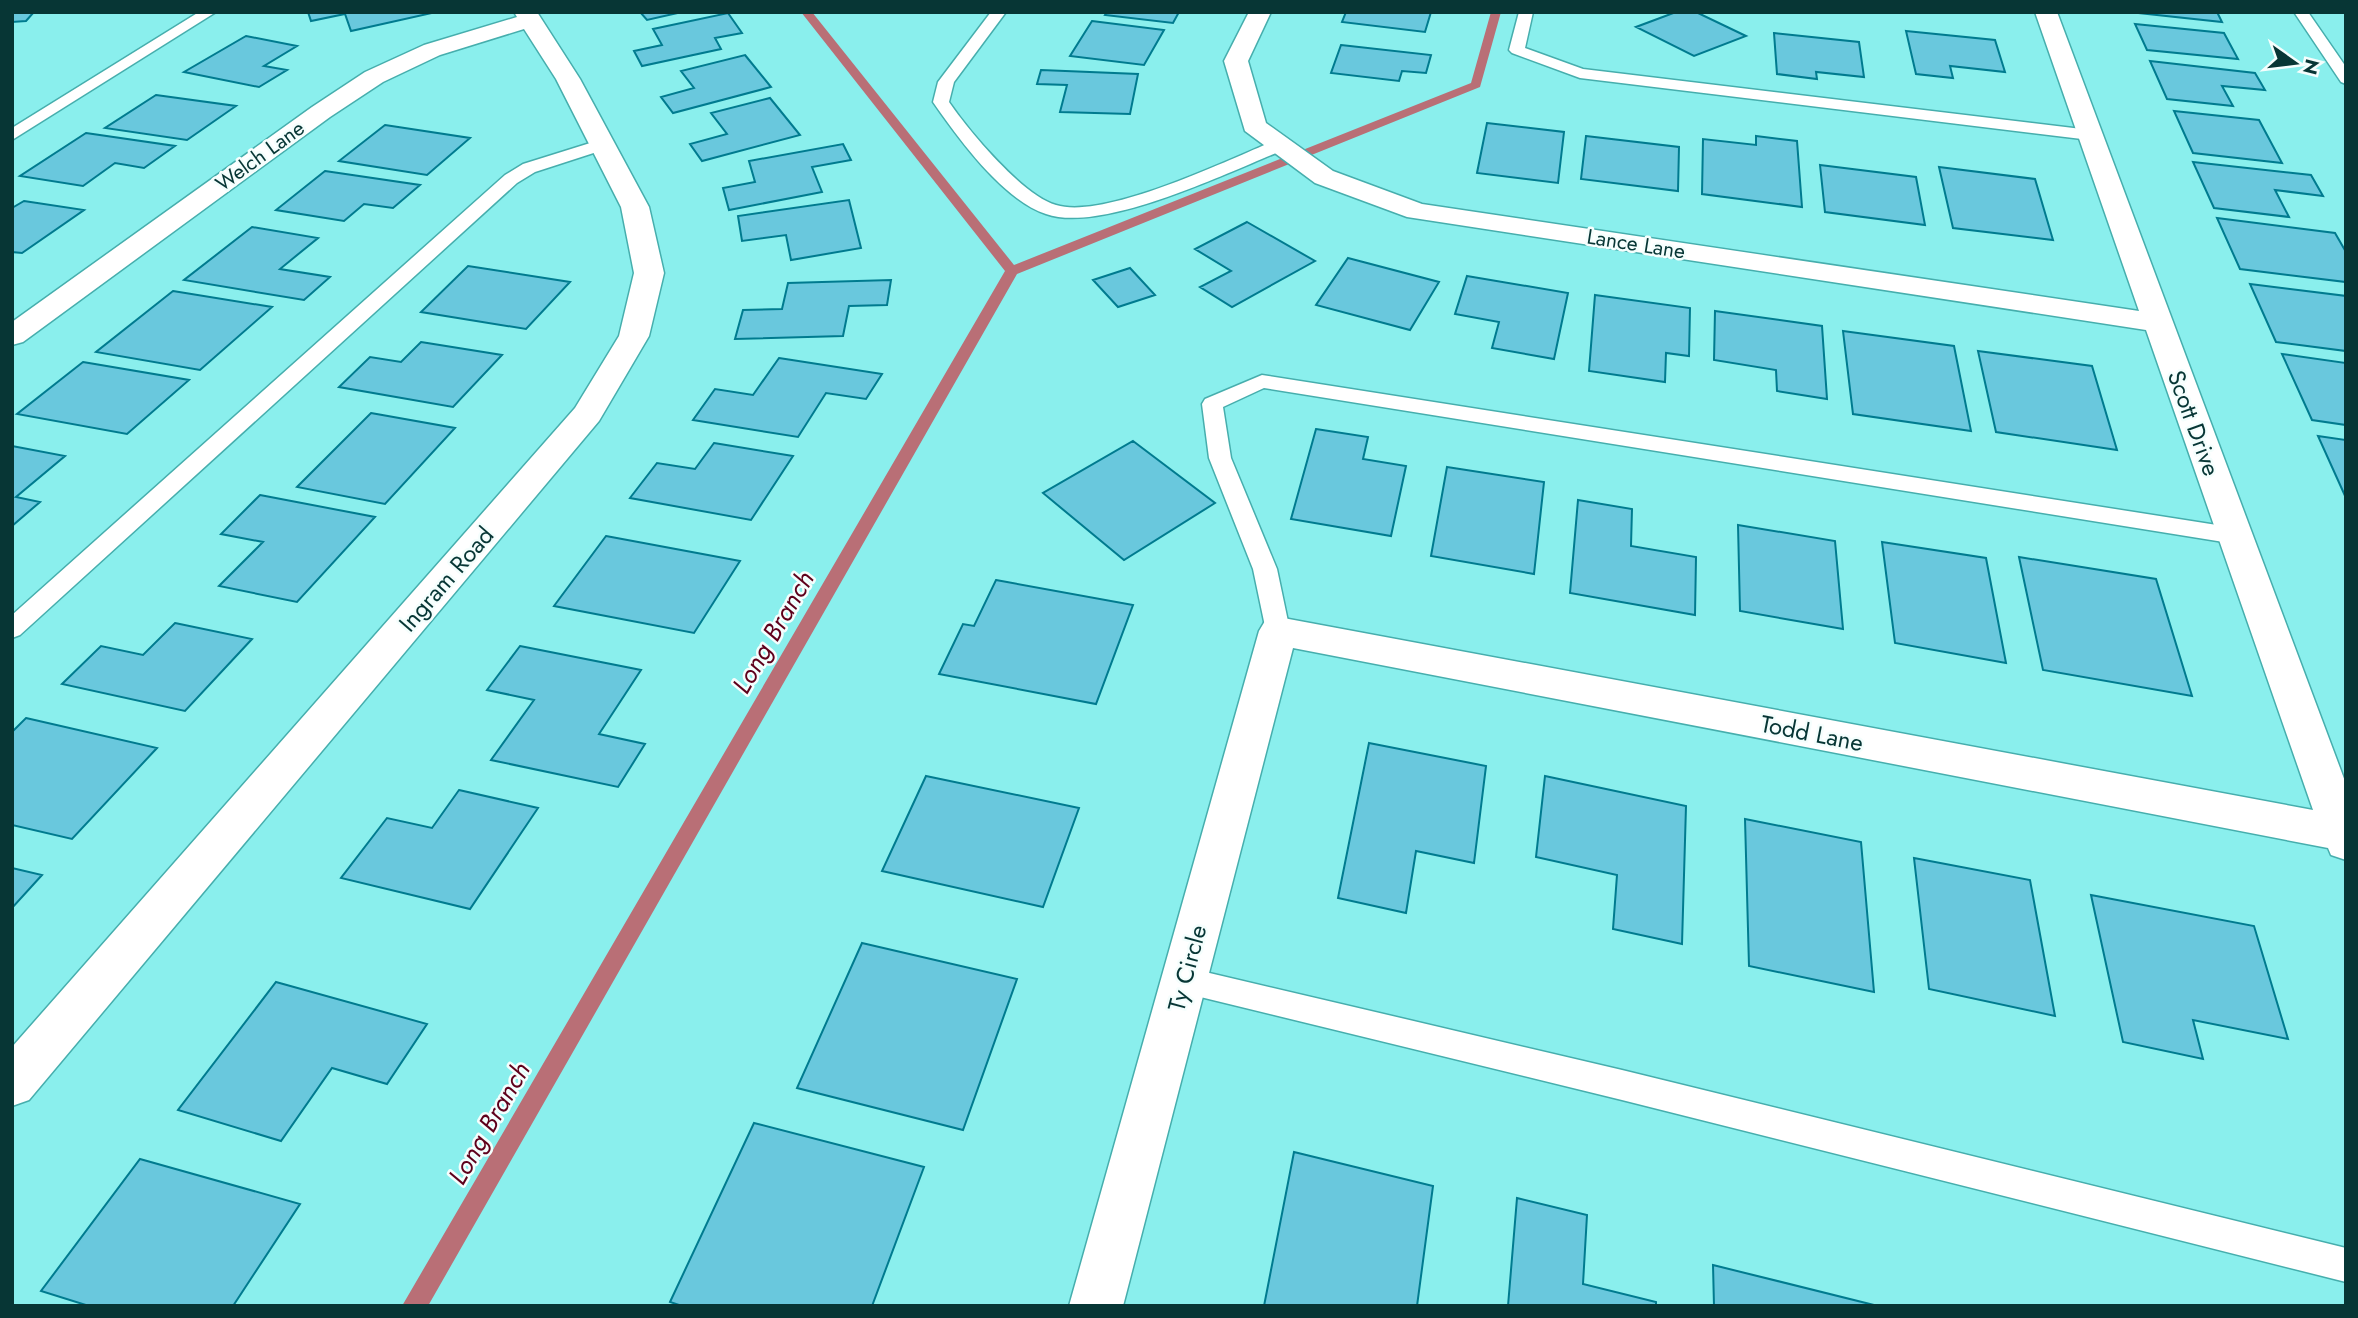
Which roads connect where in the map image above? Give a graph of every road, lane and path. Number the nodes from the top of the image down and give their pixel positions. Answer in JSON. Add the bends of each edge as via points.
{"nodes":[{"id":1,"x":209,"y":12,"type":"edge"},
{"id":2,"x":999,"y":12,"type":"edge"},
{"id":3,"x":1260,"y":12,"type":"edge"},
{"id":4,"x":1526,"y":12,"type":"edge"},
{"id":5,"x":2046,"y":12,"type":"edge"},
{"id":6,"x":2301,"y":12,"type":"edge"},
{"id":7,"x":527,"y":16,"type":"edge"},
{"id":8,"x":2346,"y":79,"type":"edge"},
{"id":9,"x":12,"y":135,"type":"edge"},
{"id":10,"x":2090,"y":135,"type":"junction"},
{"id":11,"x":603,"y":144,"type":"junction"},
{"id":12,"x":1280,"y":145,"type":"junction"},
{"id":13,"x":2158,"y":323,"type":"junction"},
{"id":14,"x":12,"y":336,"type":"edge"},
{"id":15,"x":2236,"y":537,"type":"junction"},
{"id":16,"x":12,"y":629,"type":"edge"},
{"id":17,"x":1278,"y":631,"type":"junction"},
{"id":18,"x":2345,"y":837,"type":"edge"},
{"id":19,"x":1184,"y":980,"type":"junction"},
{"id":20,"x":12,"y":1083,"type":"edge"},
{"id":21,"x":2346,"y":1265,"type":"edge"},
{"id":22,"x":1096,"y":1306,"type":"edge"}],
"edges":[{"from":1,"to":9,"type":"lane"},
{"from":2,"to":12,"type":"lane","via":[[946,82],[941,102],[954,122],[1029,199],[1053,211],[1088,213],[1118,207]]},
{"from":3,"to":12,"type":"street","name":"Lance Lane","via":[[1236,61],[1254,126]]},
{"from":4,"to":10,"type":"lane","via":[[1517,50],[1580,73]]},
{"from":5,"to":10,"type":"street","name":"Scott Drive"},
{"from":6,"to":8,"type":"lane"},
{"from":7,"to":11,"type":"street","name":"Ingram Road"},
{"from":7,"to":14,"type":"street","name":"Welch Lane","via":[[432,50],[374,77]]},
{"from":10,"to":13,"type":"street","name":"Scott Drive"},
{"from":11,"to":16,"type":"lane","via":[[511,178]]},
{"from":11,"to":20,"type":"street","name":"Ingram Road","via":[[635,207],[649,273],[634,336],[588,414]]},
{"from":12,"to":13,"type":"street","name":"Lance Lane","via":[[1324,177],[1417,211]]},
{"from":13,"to":15,"type":"street","name":"Scott Drive"},
{"from":15,"to":17,"type":"lane","via":[[1262,381],[1212,404],[1220,458],[1265,569]]},
{"from":15,"to":18,"type":"street","name":"Scott Drive"},
{"from":17,"to":18,"type":"street","name":"Todd Lane"},
{"from":17,"to":19,"type":"street","name":"Ty Circle"},
{"from":19,"to":21,"type":"lane"},
{"from":19,"to":22,"type":"street","name":"Ty Circle"}]}
